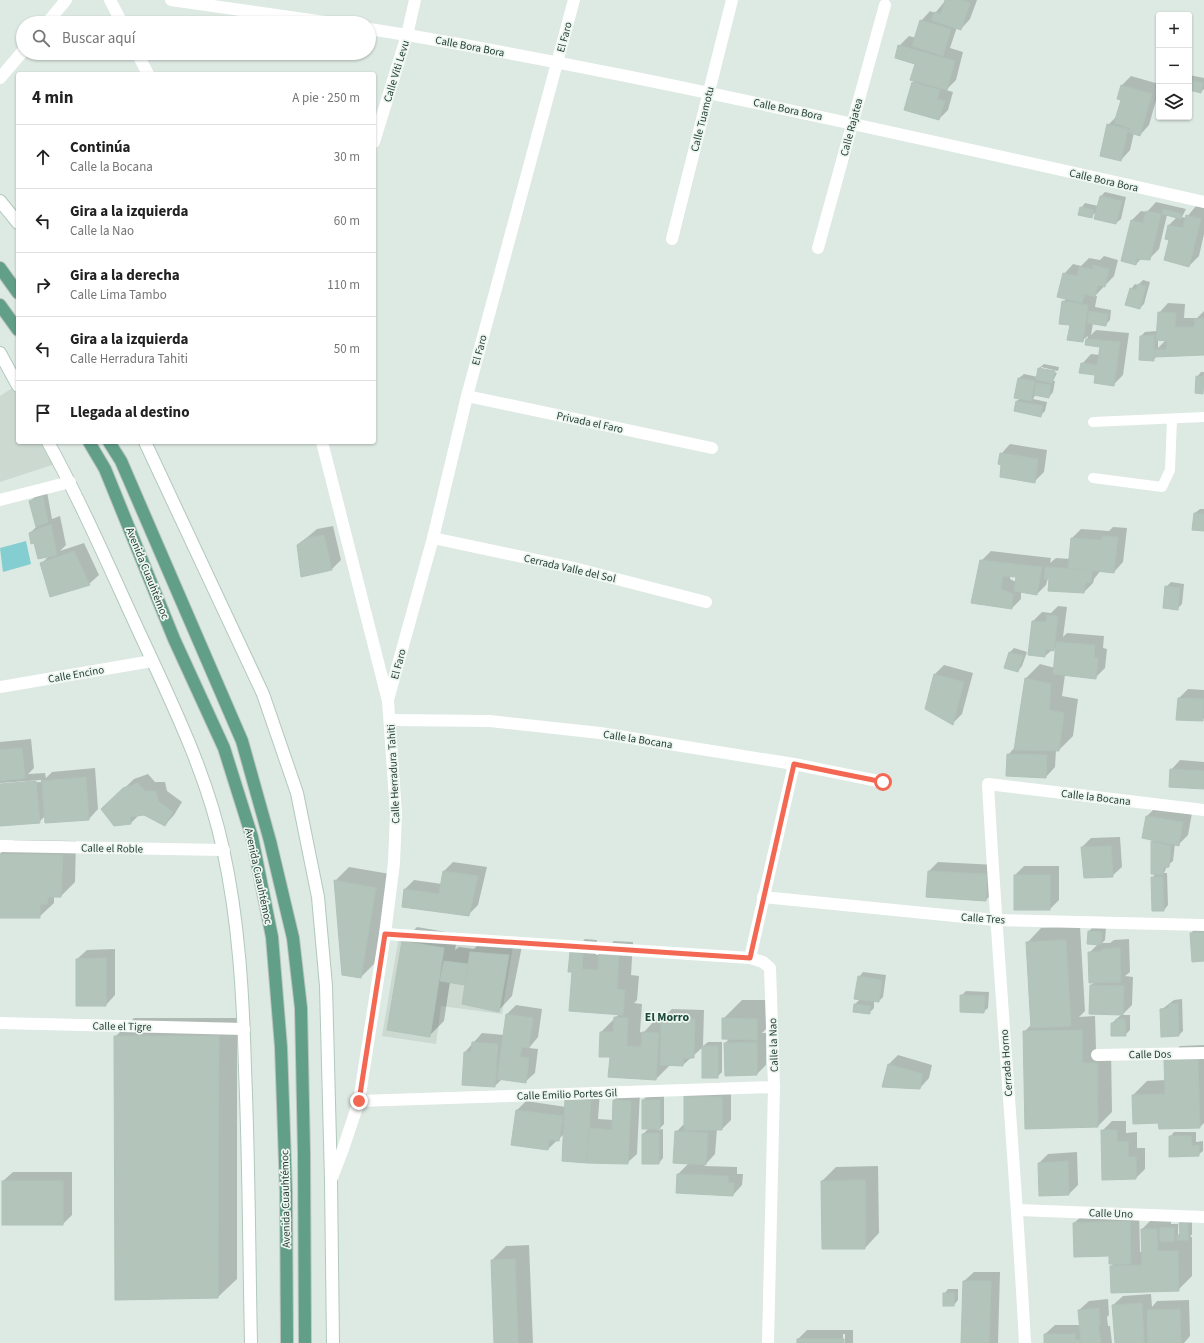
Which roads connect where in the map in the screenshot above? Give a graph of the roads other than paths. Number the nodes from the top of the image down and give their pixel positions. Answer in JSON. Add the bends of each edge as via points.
{"nodes":[{"id":1,"x":66,"y":0,"type":"edge"},
{"id":2,"x":110,"y":0,"type":"edge"},
{"id":3,"x":171,"y":0,"type":"edge"},
{"id":4,"x":416,"y":0,"type":"edge"},
{"id":5,"x":574,"y":0,"type":"edge"},
{"id":6,"x":732,"y":0,"type":"edge"},
{"id":7,"x":885,"y":5,"type":"dead end"},
{"id":8,"x":256,"y":6,"type":"edge"},
{"id":9,"x":53,"y":16,"type":"edge"},
{"id":10,"x":118,"y":16,"type":"edge"},
{"id":11,"x":301,"y":16,"type":"edge"},
{"id":12,"x":376,"y":30,"type":"edge"},
{"id":13,"x":407,"y":35,"type":"junction"},
{"id":14,"x":16,"y":59,"type":"edge"},
{"id":15,"x":141,"y":60,"type":"edge"},
{"id":16,"x":557,"y":62,"type":"junction"},
{"id":17,"x":147,"y":72,"type":"edge"},
{"id":18,"x":0,"y":78,"type":"edge"},
{"id":19,"x":708,"y":93,"type":"junction"},
{"id":20,"x":852,"y":123,"type":"junction"},
{"id":21,"x":376,"y":136,"type":"edge"},
{"id":22,"x":0,"y":200,"type":"edge"},
{"id":23,"x":1204,"y":202,"type":"edge"},
{"id":24,"x":16,"y":220,"type":"edge"},
{"id":25,"x":672,"y":239,"type":"dead end"},
{"id":26,"x":818,"y":248,"type":"dead end"},
{"id":27,"x":0,"y":268,"type":"edge"},
{"id":28,"x":16,"y":290,"type":"edge"},
{"id":29,"x":0,"y":305,"type":"edge"},
{"id":30,"x":16,"y":327,"type":"edge"},
{"id":31,"x":0,"y":353,"type":"edge"},
{"id":32,"x":16,"y":382,"type":"edge"},
{"id":33,"x":467,"y":396,"type":"junction"},
{"id":34,"x":1204,"y":417,"type":"edge"},
{"id":35,"x":1172,"y":419,"type":"junction"},
{"id":36,"x":1093,"y":422,"type":"dead end"},
{"id":37,"x":49,"y":444,"type":"edge"},
{"id":38,"x":90,"y":444,"type":"edge"},
{"id":39,"x":110,"y":444,"type":"edge"},
{"id":40,"x":146,"y":444,"type":"edge"},
{"id":41,"x":323,"y":444,"type":"edge"},
{"id":42,"x":712,"y":448,"type":"dead end"},
{"id":43,"x":1093,"y":478,"type":"dead end"},
{"id":44,"x":70,"y":482,"type":"junction"},
{"id":45,"x":0,"y":500,"type":"edge"},
{"id":46,"x":433,"y":538,"type":"junction"},
{"id":47,"x":706,"y":602,"type":"dead end"},
{"id":48,"x":152,"y":661,"type":"junction"},
{"id":49,"x":0,"y":687,"type":"edge"},
{"id":50,"x":388,"y":701,"type":"junction"},
{"id":51,"x":390,"y":720,"type":"junction"},
{"id":52,"x":794,"y":764,"type":"junction"},
{"id":53,"x":883,"y":782,"type":"dead end"},
{"id":54,"x":988,"y":784,"type":"joint"},
{"id":55,"x":1204,"y":810,"type":"edge"},
{"id":56,"x":0,"y":846,"type":"edge"},
{"id":57,"x":224,"y":850,"type":"junction"},
{"id":58,"x":763,"y":897,"type":"junction"},
{"id":59,"x":995,"y":920,"type":"junction"},
{"id":60,"x":1204,"y":925,"type":"edge"},
{"id":61,"x":385,"y":934,"type":"junction"},
{"id":62,"x":750,"y":958,"type":"junction"},
{"id":63,"x":0,"y":1023,"type":"edge"},
{"id":64,"x":244,"y":1029,"type":"junction"},
{"id":65,"x":1204,"y":1053,"type":"edge"},
{"id":66,"x":1096,"y":1055,"type":"dead end"},
{"id":67,"x":774,"y":1087,"type":"junction"},
{"id":68,"x":359,"y":1101,"type":"junction"},
{"id":69,"x":331,"y":1180,"type":"junction"},
{"id":70,"x":1018,"y":1210,"type":"junction"},
{"id":71,"x":1204,"y":1217,"type":"edge"},
{"id":72,"x":251,"y":1343,"type":"edge"},
{"id":73,"x":287,"y":1343,"type":"edge"},
{"id":74,"x":305,"y":1343,"type":"edge"},
{"id":75,"x":333,"y":1343,"type":"edge"},
{"id":76,"x":768,"y":1343,"type":"edge"},
{"id":77,"x":1024,"y":1343,"type":"edge"}],
"edges":[{"from":1,"to":9,"type":"street"},
{"from":2,"to":10,"type":"street"},
{"from":3,"to":8,"type":"street"},
{"from":4,"to":13,"type":"street","name":"Calle Viti Levu"},
{"from":5,"to":16,"type":"street","name":"El Faro"},
{"from":6,"to":19,"type":"street","name":"Calle Tuamotu"},
{"from":7,"to":20,"type":"street","name":"Calle Rajatea"},
{"from":8,"to":11,"type":"street"},
{"from":12,"to":13,"type":"street","name":"Calle Bora Bora"},
{"from":13,"to":16,"type":"street","name":"Calle Bora Bora"},
{"from":13,"to":21,"type":"street","name":"Calle Viti Levu"},
{"from":14,"to":18,"type":"street"},
{"from":15,"to":17,"type":"street"},
{"from":16,"to":19,"type":"street","name":"Calle Bora Bora"},
{"from":16,"to":33,"type":"street","name":"El Faro"},
{"from":19,"to":20,"type":"street","name":"Calle Bora Bora"},
{"from":19,"to":25,"type":"street","name":"Calle Tuamotu"},
{"from":20,"to":23,"type":"street","name":"Calle Bora Bora"},
{"from":20,"to":26,"type":"street","name":"Calle Rajatea"},
{"from":22,"to":24,"type":"street"},
{"from":27,"to":28,"type":"main road"},
{"from":29,"to":30,"type":"main road"},
{"from":31,"to":32,"type":"street"},
{"from":33,"to":42,"type":"street","name":"Privada el Faro"},
{"from":33,"to":46,"type":"street","name":"El Faro"},
{"from":34,"to":35,"type":"lane"},
{"from":35,"to":36,"type":"lane"},
{"from":35,"to":43,"type":"lane","via":[[1170,470],[1162,486]]},
{"from":37,"to":44,"type":"street"},
{"from":38,"to":73,"type":"main road","name":"Avenida Cuauhtémoc","via":[[106,469],[174,639],[224,748],[252,837],[272,937],[281,1047],[286,1191]]},
{"from":39,"to":74,"type":"main road","name":"Avenida Cuauhtémoc","via":[[121,461],[242,741],[270,841],[293,938],[301,1008]]},
{"from":40,"to":69,"type":"street","via":[[263,694],[297,793],[318,897],[326,986]]},
{"from":41,"to":50,"type":"street","name":"Calle Herradura Tahiti"},
{"from":44,"to":45,"type":"street"},
{"from":44,"to":48,"type":"street"},
{"from":46,"to":47,"type":"street","name":"Cerrada Valle del Sol","via":[[574,568]]},
{"from":46,"to":50,"type":"street","name":"El Faro"},
{"from":48,"to":49,"type":"street","name":"Calle Encino"},
{"from":48,"to":57,"type":"street","via":[[206,785]]},
{"from":50,"to":51,"type":"street","name":"Calle Herradura Tahiti"},
{"from":51,"to":52,"type":"street","name":"Calle la Bocana","via":[[490,721],[592,732]]},
{"from":51,"to":61,"type":"street","name":"Calle Herradura Tahiti","via":[[396,814],[394,863]]},
{"from":52,"to":53,"type":"street","name":"Calle la Bocana"},
{"from":52,"to":58,"type":"street"},
{"from":54,"to":55,"type":"street","name":"Calle la Bocana"},
{"from":54,"to":59,"type":"street","name":"Cerrada Horno"},
{"from":56,"to":57,"type":"street","name":"Calle el Roble"},
{"from":57,"to":64,"type":"street","via":[[237,939]]},
{"from":58,"to":59,"type":"street","name":"Calle Tres"},
{"from":58,"to":62,"type":"street"},
{"from":59,"to":60,"type":"street","name":"Calle Tres"},
{"from":59,"to":70,"type":"street","name":"Cerrada Horno"},
{"from":61,"to":62,"type":"street"},
{"from":61,"to":68,"type":"street","name":"Calle Herradura Tahiti"},
{"from":62,"to":67,"type":"street","name":"Calle la Nao","via":[[763,962],[770,968]]},
{"from":63,"to":64,"type":"street","name":"Calle el Tigre"},
{"from":64,"to":72,"type":"street"},
{"from":65,"to":66,"type":"street","name":"Calle Dos"},
{"from":67,"to":68,"type":"street","name":"Calle Emilio Portes Gil"},
{"from":67,"to":76,"type":"street","name":"Calle la Nao"},
{"from":68,"to":69,"type":"street","name":"Calle Herradura Tahiti"},
{"from":69,"to":75,"type":"street"},
{"from":70,"to":71,"type":"street","name":"Calle Uno"},
{"from":70,"to":77,"type":"street","name":"Cerrada Horno"}]}
